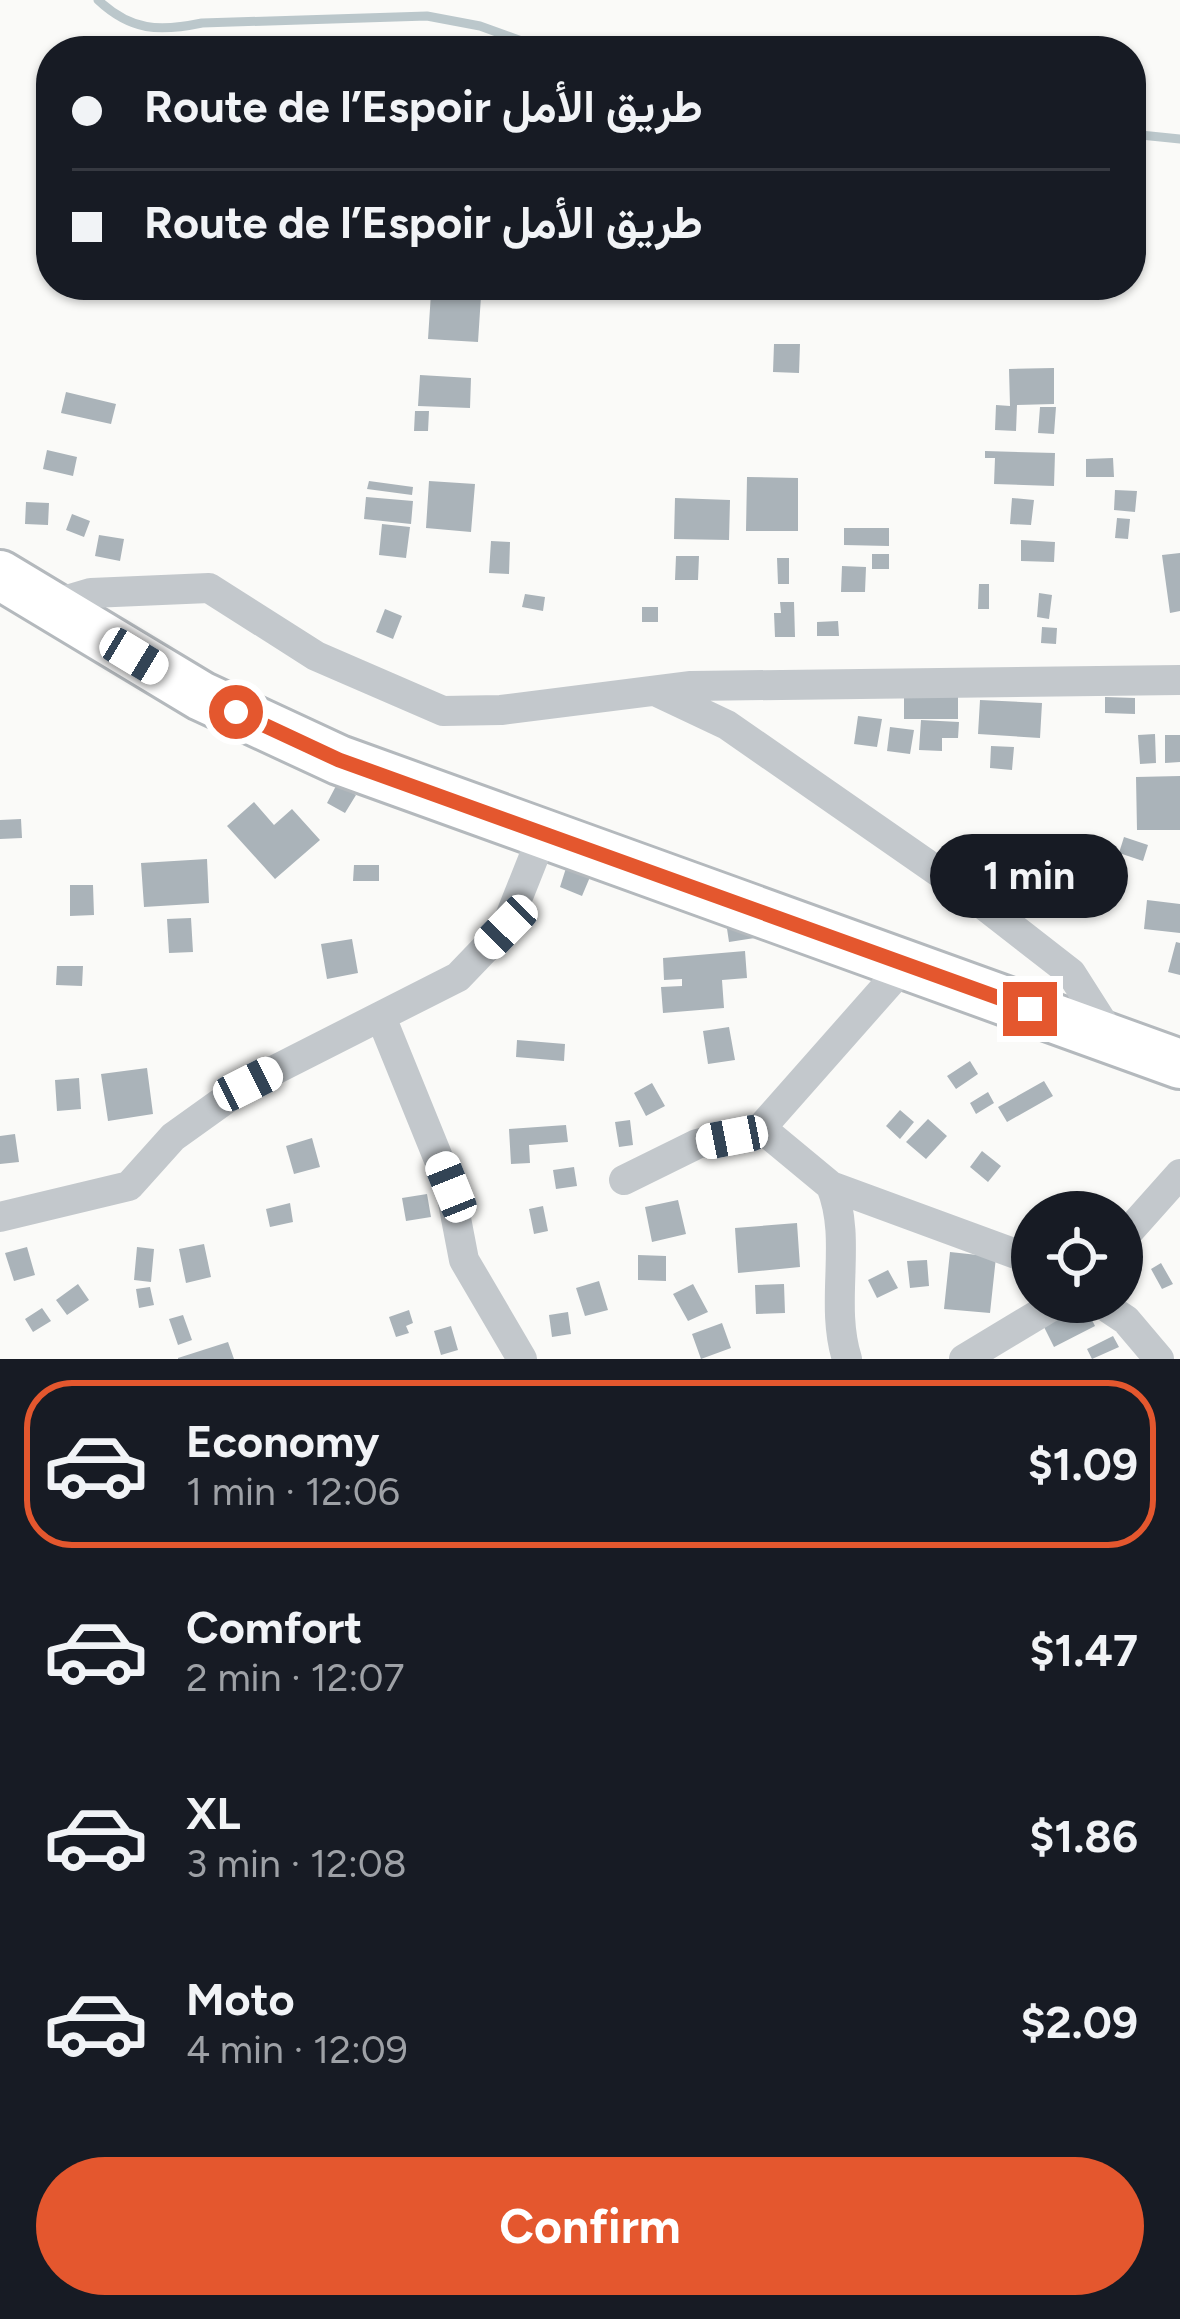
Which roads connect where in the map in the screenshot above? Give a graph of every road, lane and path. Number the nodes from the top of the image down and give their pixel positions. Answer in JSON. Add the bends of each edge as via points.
{"nodes":[{"id":1,"x":14,"y":585,"type":"edge"},
{"id":2,"x":1180,"y":680,"type":"edge"},
{"id":3,"x":654,"y":690,"type":"junction"},
{"id":4,"x":544,"y":834,"type":"junction"},
{"id":5,"x":906,"y":964,"type":"junction"},
{"id":6,"x":381,"y":1017,"type":"junction"},
{"id":7,"x":1113,"y":1039,"type":"junction"},
{"id":8,"x":1180,"y":1064,"type":"edge"},
{"id":9,"x":760,"y":1128,"type":"junction"},
{"id":10,"x":1180,"y":1174,"type":"edge"},
{"id":11,"x":624,"y":1180,"type":"dead end"},
{"id":12,"x":831,"y":1186,"type":"junction"},
{"id":13,"x":1143,"y":1215,"type":"edge"},
{"id":14,"x":0,"y":1217,"type":"edge"},
{"id":15,"x":1011,"y":1252,"type":"edge"},
{"id":16,"x":1024,"y":1323,"type":"edge"},
{"id":17,"x":1129,"y":1323,"type":"edge"},
{"id":18,"x":522,"y":1359,"type":"edge"},
{"id":19,"x":847,"y":1359,"type":"edge"},
{"id":20,"x":964,"y":1359,"type":"edge"},
{"id":21,"x":1159,"y":1359,"type":"edge"}],
"edges":[{"from":1,"to":3,"type":"street","via":[[91,593],[208,588],[316,656],[443,711]]},
{"from":1,"to":4,"type":"highway","via":[[201,696],[339,760]]},
{"from":2,"to":3,"type":"street","via":[[857,680]]},
{"from":3,"to":7,"type":"street","via":[[727,725],[963,889],[1071,973]]},
{"from":4,"to":5,"type":"highway"},
{"from":4,"to":6,"type":"street","via":[[506,927],[458,977]]},
{"from":5,"to":7,"type":"highway"},
{"from":5,"to":9,"type":"street"},
{"from":6,"to":14,"type":"street","via":[[248,1084],[173,1137],[129,1186]]},
{"from":6,"to":18,"type":"street","via":[[451,1187],[464,1261]]},
{"from":7,"to":8,"type":"highway"},
{"from":9,"to":11,"type":"street","via":[[698,1144]]},
{"from":9,"to":12,"type":"street"},
{"from":10,"to":13,"type":"street"},
{"from":12,"to":15,"type":"street"},
{"from":12,"to":19,"type":"street","via":[[842,1211],[837,1302]]},
{"from":16,"to":20,"type":"street"},
{"from":17,"to":21,"type":"street"}]}
